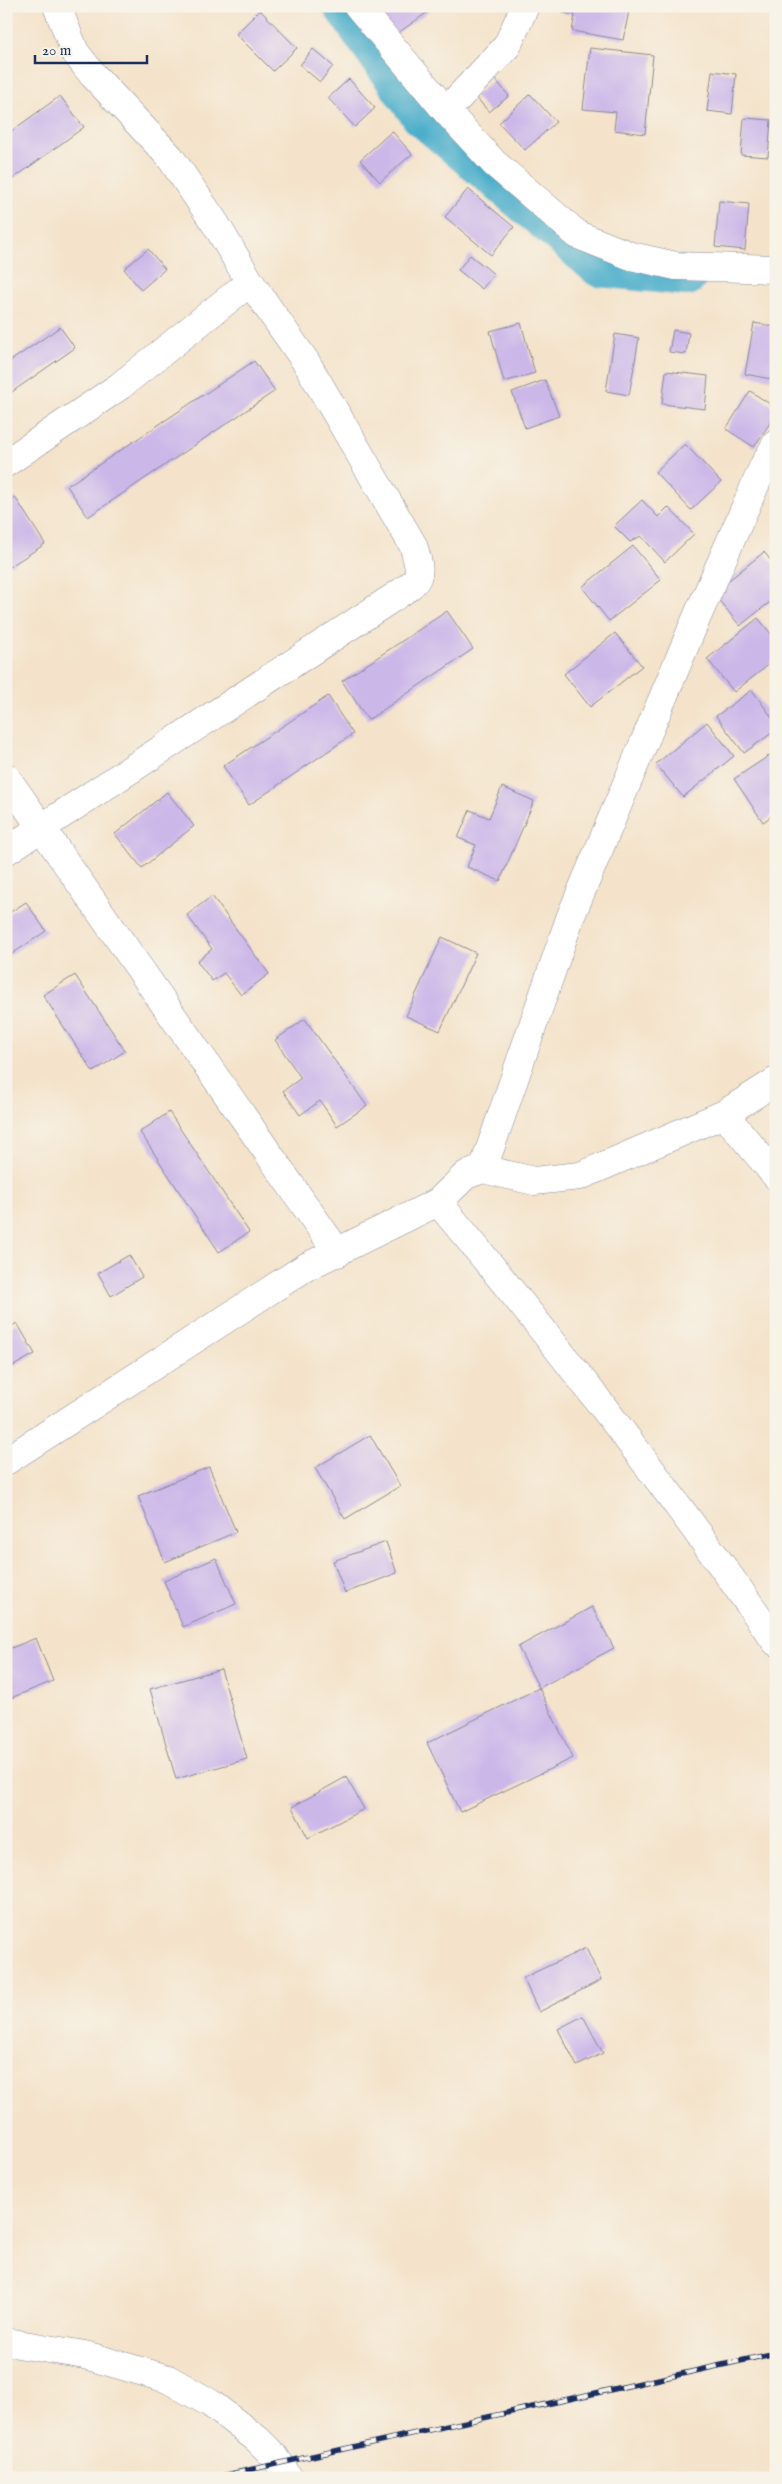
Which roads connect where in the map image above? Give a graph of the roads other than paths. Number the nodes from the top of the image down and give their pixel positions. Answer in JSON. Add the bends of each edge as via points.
{"nodes":[{"id":1,"x":57,"y":6,"type":"edge"},
{"id":2,"x":358,"y":6,"type":"edge"},
{"id":3,"x":525,"y":6,"type":"edge"},
{"id":4,"x":446,"y":111,"type":"junction"},
{"id":5,"x":776,"y":269,"type":"edge"},
{"id":6,"x":250,"y":282,"type":"junction"},
{"id":7,"x":772,"y":459,"type":"edge"},
{"id":8,"x":6,"y":463,"type":"edge"},
{"id":9,"x":6,"y":778,"type":"edge"},
{"id":10,"x":41,"y":828,"type":"junction"},
{"id":11,"x":6,"y":851,"type":"edge"},
{"id":12,"x":776,"y":1081,"type":"edge"},
{"id":13,"x":724,"y":1114,"type":"junction"},
{"id":14,"x":483,"y":1169,"type":"junction"},
{"id":15,"x":776,"y":1176,"type":"edge"},
{"id":16,"x":438,"y":1202,"type":"junction"},
{"id":17,"x":338,"y":1253,"type":"junction"},
{"id":18,"x":6,"y":1460,"type":"edge"},
{"id":19,"x":776,"y":1642,"type":"edge"},
{"id":20,"x":6,"y":2342,"type":"edge"},
{"id":21,"x":288,"y":2478,"type":"edge"}],
"edges":[{"from":1,"to":6,"type":"street","via":[[75,52],[170,157]]},
{"from":2,"to":4,"type":"street"},
{"from":3,"to":4,"type":"street","via":[[507,46]]},
{"from":4,"to":5,"type":"street","via":[[494,164],[578,235],[632,256],[676,266]]},
{"from":6,"to":8,"type":"street","via":[[120,386]]},
{"from":6,"to":10,"type":"street","via":[[306,362],[362,454],[413,545],[419,576],[413,585]]},
{"from":7,"to":14,"type":"street","via":[[696,617],[570,918]]},
{"from":9,"to":10,"type":"street"},
{"from":10,"to":11,"type":"street"},
{"from":10,"to":17,"type":"street"},
{"from":12,"to":13,"type":"street"},
{"from":13,"to":14,"type":"street","via":[[580,1176],[534,1181]]},
{"from":13,"to":15,"type":"street"},
{"from":14,"to":16,"type":"street","via":[[466,1174]]},
{"from":16,"to":17,"type":"street"},
{"from":16,"to":19,"type":"street","via":[[633,1445]]},
{"from":17,"to":18,"type":"street","via":[[306,1268]]},
{"from":20,"to":21,"type":"street","via":[[85,2355],[168,2378],[210,2403],[257,2439],[275,2457]]}]}
